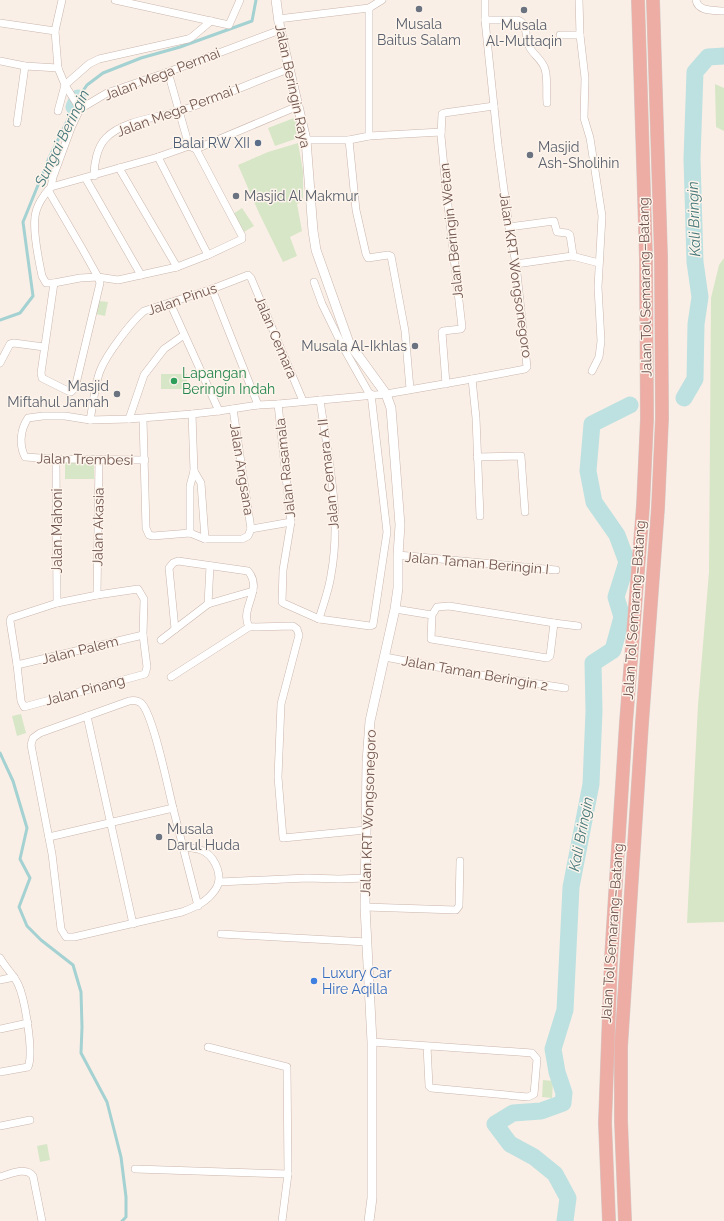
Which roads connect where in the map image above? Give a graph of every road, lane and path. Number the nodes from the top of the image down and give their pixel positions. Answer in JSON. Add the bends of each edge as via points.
{"nodes":[{"id":1,"x":62,"y":0,"type":"edge"},
{"id":2,"x":115,"y":0,"type":"edge"},
{"id":3,"x":240,"y":0,"type":"edge"},
{"id":4,"x":276,"y":0,"type":"edge"},
{"id":5,"x":382,"y":0,"type":"edge"},
{"id":6,"x":486,"y":0,"type":"edge"},
{"id":7,"x":579,"y":0,"type":"edge"},
{"id":8,"x":638,"y":0,"type":"edge"},
{"id":9,"x":653,"y":0,"type":"edge"},
{"id":10,"x":696,"y":0,"type":"edge"},
{"id":11,"x":369,"y":8,"type":"junction"},
{"id":12,"x":724,"y":10,"type":"edge"},
{"id":13,"x":278,"y":19,"type":"junction"},
{"id":14,"x":485,"y":20,"type":"junction"},
{"id":15,"x":211,"y":21,"type":"junction"},
{"id":16,"x":0,"y":23,"type":"edge"},
{"id":17,"x":280,"y":30,"type":"junction"},
{"id":18,"x":55,"y":31,"type":"junction"},
{"id":19,"x":560,"y":35,"type":"dead end"},
{"id":20,"x":580,"y":35,"type":"junction"},
{"id":21,"x":0,"y":61,"type":"edge"},
{"id":22,"x":25,"y":66,"type":"junction"},
{"id":23,"x":58,"y":68,"type":"junction"},
{"id":24,"x":289,"y":69,"type":"junction"},
{"id":25,"x":168,"y":72,"type":"junction"},
{"id":26,"x":65,"y":86,"type":"junction"},
{"id":27,"x":547,"y":103,"type":"dead end"},
{"id":28,"x":298,"y":106,"type":"junction"},
{"id":29,"x":494,"y":106,"type":"junction"},
{"id":30,"x":80,"y":109,"type":"junction"},
{"id":31,"x":58,"y":111,"type":"dead end"},
{"id":32,"x":180,"y":111,"type":"junction"},
{"id":33,"x":16,"y":123,"type":"dead end"},
{"id":34,"x":441,"y":132,"type":"junction"},
{"id":35,"x":369,"y":136,"type":"junction"},
{"id":36,"x":306,"y":140,"type":"junction"},
{"id":37,"x":349,"y":140,"type":"junction"},
{"id":38,"x":192,"y":147,"type":"junction"},
{"id":39,"x":158,"y":157,"type":"junction"},
{"id":40,"x":119,"y":168,"type":"junction"},
{"id":41,"x":94,"y":176,"type":"junction"},
{"id":42,"x":86,"y":178,"type":"junction"},
{"id":43,"x":50,"y":189,"type":"junction"},
{"id":44,"x":509,"y":227,"type":"junction"},
{"id":45,"x":208,"y":255,"type":"junction"},
{"id":46,"x":572,"y":256,"type":"junction"},
{"id":47,"x":599,"y":263,"type":"junction"},
{"id":48,"x":516,"y":264,"type":"junction"},
{"id":49,"x":176,"y":267,"type":"junction"},
{"id":50,"x":140,"y":275,"type":"junction"},
{"id":51,"x":246,"y":275,"type":"joint"},
{"id":52,"x":98,"y":277,"type":"junction"},
{"id":53,"x":314,"y":282,"type":"dead end"},
{"id":54,"x":54,"y":283,"type":"junction"},
{"id":55,"x":212,"y":290,"type":"junction"},
{"id":56,"x":170,"y":303,"type":"junction"},
{"id":57,"x":184,"y":335,"type":"junction"},
{"id":58,"x":44,"y":347,"type":"junction"},
{"id":59,"x":0,"y":362,"type":"edge"},
{"id":60,"x":592,"y":371,"type":"dead end"},
{"id":61,"x":472,"y":379,"type":"junction"},
{"id":62,"x":446,"y":384,"type":"junction"},
{"id":63,"x":410,"y":389,"type":"junction"},
{"id":64,"x":371,"y":394,"type":"junction"},
{"id":65,"x":386,"y":394,"type":"junction"},
{"id":66,"x":320,"y":400,"type":"junction"},
{"id":67,"x":303,"y":401,"type":"junction"},
{"id":68,"x":278,"y":404,"type":"junction"},
{"id":69,"x":258,"y":405,"type":"junction"},
{"id":70,"x":233,"y":409,"type":"junction"},
{"id":71,"x":219,"y":411,"type":"junction"},
{"id":72,"x":192,"y":414,"type":"junction"},
{"id":73,"x":142,"y":419,"type":"junction"},
{"id":74,"x":90,"y":420,"type":"junction"},
{"id":75,"x":129,"y":420,"type":"junction"},
{"id":76,"x":477,"y":457,"type":"junction"},
{"id":77,"x":56,"y":459,"type":"junction"},
{"id":78,"x":99,"y":460,"type":"junction"},
{"id":79,"x":145,"y":460,"type":"junction"},
{"id":80,"x":194,"y":471,"type":"junction"},
{"id":81,"x":525,"y":512,"type":"dead end"},
{"id":82,"x":480,"y":516,"type":"dead end"},
{"id":83,"x":291,"y":522,"type":"junction"},
{"id":84,"x":251,"y":529,"type":"junction"},
{"id":85,"x":190,"y":533,"type":"junction"},
{"id":86,"x":205,"y":539,"type":"junction"},
{"id":87,"x":398,"y":555,"type":"junction"},
{"id":88,"x":210,"y":566,"type":"junction"},
{"id":89,"x":556,"y":570,"type":"dead end"},
{"id":90,"x":253,"y":591,"type":"junction"},
{"id":91,"x":97,"y":595,"type":"junction"},
{"id":92,"x":57,"y":603,"type":"junction"},
{"id":93,"x":208,"y":604,"type":"junction"},
{"id":94,"x":395,"y":609,"type":"junction"},
{"id":95,"x":432,"y":615,"type":"junction"},
{"id":96,"x":319,"y":619,"type":"junction"},
{"id":97,"x":554,"y":623,"type":"junction"},
{"id":98,"x":249,"y":626,"type":"junction"},
{"id":99,"x":578,"y":626,"type":"dead end"},
{"id":100,"x":175,"y":629,"type":"junction"},
{"id":101,"x":142,"y":634,"type":"junction"},
{"id":102,"x":161,"y":640,"type":"dead end"},
{"id":103,"x":385,"y":657,"type":"junction"},
{"id":104,"x":17,"y":665,"type":"junction"},
{"id":105,"x":172,"y":677,"type":"dead end"},
{"id":106,"x":565,"y":688,"type":"dead end"},
{"id":107,"x":87,"y":716,"type":"junction"},
{"id":108,"x":173,"y":808,"type":"junction"},
{"id":109,"x":111,"y":823,"type":"junction"},
{"id":110,"x":366,"y":830,"type":"junction"},
{"id":111,"x":49,"y":837,"type":"junction"},
{"id":112,"x":184,"y":847,"type":"junction"},
{"id":113,"x":460,"y":861,"type":"dead end"},
{"id":114,"x":365,"y":878,"type":"junction"},
{"id":115,"x":219,"y":882,"type":"junction"},
{"id":116,"x":198,"y":906,"type":"junction"},
{"id":117,"x":365,"y":907,"type":"junction"},
{"id":118,"x":133,"y":924,"type":"junction"},
{"id":119,"x":221,"y":934,"type":"dead end"},
{"id":120,"x":367,"y":942,"type":"junction"},
{"id":121,"x":0,"y":958,"type":"edge"},
{"id":122,"x":14,"y":977,"type":"junction"},
{"id":123,"x":0,"y":980,"type":"edge"},
{"id":124,"x":28,"y":1022,"type":"junction"},
{"id":125,"x":0,"y":1028,"type":"edge"},
{"id":126,"x":372,"y":1042,"type":"junction"},
{"id":127,"x":427,"y":1046,"type":"junction"},
{"id":128,"x":208,"y":1047,"type":"dead end"},
{"id":129,"x":0,"y":1072,"type":"edge"},
{"id":130,"x":30,"y":1120,"type":"dead end"},
{"id":131,"x":0,"y":1126,"type":"edge"},
{"id":132,"x":135,"y":1169,"type":"dead end"},
{"id":133,"x":288,"y":1174,"type":"junction"},
{"id":134,"x":0,"y":1177,"type":"edge"},
{"id":135,"x":42,"y":1221,"type":"edge"},
{"id":136,"x":282,"y":1221,"type":"edge"},
{"id":137,"x":369,"y":1221,"type":"edge"},
{"id":138,"x":609,"y":1221,"type":"edge"},
{"id":139,"x":625,"y":1221,"type":"edge"}],
"edges":[{"from":1,"to":18,"type":"street"},
{"from":2,"to":15,"type":"street"},
{"from":3,"to":15,"type":"street","via":[[229,25]]},
{"from":4,"to":13,"type":"street","name":"Jalan Beringin Raya"},
{"from":5,"to":11,"type":"street"},
{"from":6,"to":14,"type":"street","name":"Jalan KRT Wongsonegoro"},
{"from":7,"to":20,"type":"street"},
{"from":8,"to":138,"type":"highway","name":"Jalan Tol Semarang–Batang","via":[[646,258],[647,419],[644,506],[626,723],[611,958],[605,1123]]},
{"from":9,"to":139,"type":"highway","name":"Jalan Tol Semarang–Batang","via":[[661,257],[662,418],[621,1047]]},
{"from":10,"to":12,"type":"street","via":[[696,4],[702,9]]},
{"from":11,"to":13,"type":"street"},
{"from":11,"to":35,"type":"street"},
{"from":13,"to":17,"type":"street","name":"Jalan Beringin Raya"},
{"from":14,"to":27,"type":"street","via":[[517,20],[524,24],[529,48],[541,61],[546,73]]},
{"from":14,"to":29,"type":"street","name":"Jalan KRT Wongsonegoro"},
{"from":15,"to":26,"type":"street","via":[[188,39],[99,59],[89,64]]},
{"from":16,"to":18,"type":"street"},
{"from":17,"to":24,"type":"street","name":"Jalan Beringin Raya"},
{"from":17,"to":25,"type":"street","name":"Jalan Mega Permai"},
{"from":18,"to":23,"type":"street"},
{"from":19,"to":20,"type":"street"},
{"from":20,"to":47,"type":"street","via":[[585,78],[584,118],[590,138],[602,216]]},
{"from":21,"to":22,"type":"street"},
{"from":22,"to":23,"type":"street"},
{"from":22,"to":33,"type":"street"},
{"from":23,"to":26,"type":"street"},
{"from":24,"to":28,"type":"street","name":"Jalan Beringin Raya"},
{"from":24,"to":32,"type":"street","name":"Jalan Mega Permai I"},
{"from":25,"to":30,"type":"street","name":"Jalan Mega Permai","via":[[107,94]]},
{"from":25,"to":32,"type":"street"},
{"from":26,"to":30,"type":"street"},
{"from":26,"to":31,"type":"street"},
{"from":28,"to":36,"type":"street","name":"Jalan Beringin Raya"},
{"from":28,"to":38,"type":"street"},
{"from":29,"to":34,"type":"street","name":"Jalan Beringin Wetan","via":[[443,113]]},
{"from":29,"to":44,"type":"street","name":"Jalan KRT Wongsonegoro"},
{"from":30,"to":43,"type":"street"},
{"from":32,"to":38,"type":"street"},
{"from":32,"to":41,"type":"street","name":"Jalan Mega Permai I","via":[[133,123],[106,138],[100,146],[94,164]]},
{"from":34,"to":35,"type":"street"},
{"from":34,"to":62,"type":"street","name":"Jalan Beringin Wetan","via":[[462,327],[442,332]]},
{"from":35,"to":37,"type":"street"},
{"from":36,"to":37,"type":"street"},
{"from":36,"to":65,"type":"street","name":"Jalan Beringin Raya","via":[[316,250],[349,343]]},
{"from":37,"to":63,"type":"street","via":[[356,210],[366,254],[368,258],[391,256],[405,331]]},
{"from":38,"to":39,"type":"street"},
{"from":38,"to":45,"type":"street","via":[[242,236],[240,241]]},
{"from":39,"to":40,"type":"street"},
{"from":39,"to":45,"type":"street"},
{"from":40,"to":41,"type":"street"},
{"from":40,"to":49,"type":"street"},
{"from":41,"to":42,"type":"street"},
{"from":42,"to":43,"type":"street"},
{"from":42,"to":50,"type":"street"},
{"from":43,"to":52,"type":"street"},
{"from":43,"to":54,"type":"street","via":[[36,210],[35,224],[42,276],[46,283]]},
{"from":44,"to":46,"type":"street","via":[[554,222],[557,232],[570,235]]},
{"from":44,"to":48,"type":"street","name":"Jalan KRT Wongsonegoro"},
{"from":45,"to":49,"type":"street"},
{"from":46,"to":47,"type":"street"},
{"from":46,"to":48,"type":"street"},
{"from":47,"to":60,"type":"street","via":[[601,341],[599,357]]},
{"from":48,"to":61,"type":"street","name":"Jalan KRT Wongsonegoro","via":[[528,366],[525,369]]},
{"from":49,"to":50,"type":"street"},
{"from":50,"to":52,"type":"street","via":[[118,280]]},
{"from":51,"to":55,"type":"street","name":"Jalan Pinus"},
{"from":51,"to":67,"type":"street","name":"Jalan Cemara","via":[[251,278]]},
{"from":52,"to":54,"type":"street"},
{"from":52,"to":58,"type":"street","via":[[100,283],[88,336],[75,388],[71,392],[42,378]]},
{"from":53,"to":64,"type":"street","via":[[342,345]]},
{"from":54,"to":58,"type":"street"},
{"from":55,"to":56,"type":"street","name":"Jalan Pinus"},
{"from":55,"to":69,"type":"street","name":"Jalan Rasamala"},
{"from":56,"to":57,"type":"street","name":"Jalan Angsana"},
{"from":56,"to":74,"type":"street","name":"Jalan Pinus","via":[[144,311],[110,352],[100,371]]},
{"from":57,"to":71,"type":"street","name":"Jalan Angsana"},
{"from":57,"to":75,"type":"street","via":[[164,349],[144,375]]},
{"from":58,"to":59,"type":"street","via":[[12,343]]},
{"from":61,"to":62,"type":"street","name":"Jalan KRT Wongsonegoro"},
{"from":61,"to":76,"type":"street"},
{"from":62,"to":63,"type":"street","name":"Jalan KRT Wongsonegoro"},
{"from":63,"to":65,"type":"street","name":"Jalan KRT Wongsonegoro"},
{"from":64,"to":65,"type":"street"},
{"from":64,"to":66,"type":"street"},
{"from":64,"to":96,"type":"street","via":[[387,532],[373,625]]},
{"from":65,"to":87,"type":"street","name":"Jalan KRT Wongsonegoro","via":[[391,408],[399,500]]},
{"from":66,"to":67,"type":"street"},
{"from":66,"to":96,"type":"street","name":"Jalan Cemara A II","via":[[335,523],[332,575]]},
{"from":67,"to":68,"type":"street"},
{"from":68,"to":69,"type":"street"},
{"from":68,"to":83,"type":"street","name":"Jalan Rasamala"},
{"from":69,"to":70,"type":"street"},
{"from":70,"to":71,"type":"street"},
{"from":70,"to":84,"type":"street","name":"Jalan Angsana"},
{"from":71,"to":72,"type":"street"},
{"from":72,"to":73,"type":"street"},
{"from":72,"to":80,"type":"street"},
{"from":73,"to":75,"type":"street"},
{"from":73,"to":79,"type":"street"},
{"from":74,"to":75,"type":"street"},
{"from":74,"to":77,"type":"street","name":"Jalan Trembesi","via":[[50,416],[28,418],[22,430],[21,441],[25,457]]},
{"from":76,"to":81,"type":"street","via":[[520,456]]},
{"from":76,"to":82,"type":"street"},
{"from":77,"to":78,"type":"street","name":"Jalan Trembesi"},
{"from":77,"to":92,"type":"street","name":"Jalan Mahoni"},
{"from":78,"to":79,"type":"street","name":"Jalan Trembesi"},
{"from":78,"to":91,"type":"street","name":"Jalan Akasia"},
{"from":79,"to":85,"type":"street","via":[[146,528],[149,535]]},
{"from":80,"to":85,"type":"street","via":[[190,486]]},
{"from":80,"to":86,"type":"street","via":[[201,483]]},
{"from":83,"to":84,"type":"street"},
{"from":83,"to":96,"type":"street","name":"Jalan Rasamala","via":[[284,570],[283,604]]},
{"from":84,"to":86,"type":"street","via":[[248,536],[242,539]]},
{"from":85,"to":86,"type":"street"},
{"from":87,"to":89,"type":"street","name":"Jalan Taman Beringin I"},
{"from":87,"to":94,"type":"street","name":"Jalan KRT Wongsonegoro"},
{"from":88,"to":90,"type":"street","via":[[248,571],[254,580]]},
{"from":88,"to":93,"type":"street"},
{"from":88,"to":100,"type":"street","via":[[178,562],[169,568]]},
{"from":90,"to":93,"type":"street"},
{"from":90,"to":98,"type":"street","via":[[248,612]]},
{"from":91,"to":92,"type":"street"},
{"from":91,"to":101,"type":"street","via":[[138,589],[144,599]]},
{"from":92,"to":104,"type":"street","via":[[11,618]]},
{"from":93,"to":100,"type":"street"},
{"from":94,"to":95,"type":"street"},
{"from":94,"to":103,"type":"street","name":"Jalan KRT Wongsonegoro"},
{"from":95,"to":97,"type":"street","via":[[437,606],[449,606]]},
{"from":95,"to":97,"type":"street","via":[[431,639],[547,658],[550,656]]},
{"from":97,"to":99,"type":"street"},
{"from":98,"to":105,"type":"street"},
{"from":98,"to":110,"type":"street","via":[[293,626],[299,635],[281,704],[278,777],[283,838]]},
{"from":100,"to":102,"type":"street"},
{"from":101,"to":104,"type":"street","name":"Jalan Palem"},
{"from":101,"to":104,"type":"street","name":"Jalan Pinang","via":[[147,667],[145,674],[24,707]]},
{"from":103,"to":106,"type":"street","name":"Jalan Taman Beringin 2"},
{"from":103,"to":110,"type":"street","name":"Jalan KRT Wongsonegoro","via":[[370,721]]},
{"from":107,"to":108,"type":"street","via":[[129,701],[141,703],[150,717]]},
{"from":107,"to":109,"type":"street"},
{"from":107,"to":111,"type":"street","via":[[33,738],[31,745]]},
{"from":108,"to":109,"type":"street"},
{"from":108,"to":112,"type":"street"},
{"from":109,"to":111,"type":"street"},
{"from":109,"to":118,"type":"street"},
{"from":110,"to":114,"type":"street","name":"Jalan KRT Wongsonegoro"},
{"from":111,"to":118,"type":"street","via":[[61,929],[66,937]]},
{"from":112,"to":115,"type":"street","via":[[204,851],[212,858],[218,868]]},
{"from":112,"to":116,"type":"street"},
{"from":113,"to":117,"type":"street","via":[[459,906],[456,910]]},
{"from":114,"to":115,"type":"street"},
{"from":114,"to":117,"type":"street","name":"Jalan KRT Wongsonegoro"},
{"from":115,"to":116,"type":"street","via":[[215,892]]},
{"from":116,"to":118,"type":"street"},
{"from":117,"to":120,"type":"street","name":"Jalan KRT Wongsonegoro"},
{"from":119,"to":120,"type":"street"},
{"from":120,"to":126,"type":"street","name":"Jalan KRT Wongsonegoro"},
{"from":121,"to":122,"type":"street"},
{"from":122,"to":123,"type":"street"},
{"from":122,"to":124,"type":"street","via":[[19,986]]},
{"from":124,"to":125,"type":"street"},
{"from":124,"to":129,"type":"street","via":[[28,1067]]},
{"from":126,"to":127,"type":"street"},
{"from":126,"to":137,"type":"street","name":"Jalan KRT Wongsonegoro","via":[[372,1198]]},
{"from":127,"to":127,"type":"street","via":[[532,1053],[536,1059],[534,1094],[528,1097],[431,1088]]},
{"from":128,"to":133,"type":"street","via":[[287,1067]]},
{"from":130,"to":131,"type":"street"},
{"from":132,"to":133,"type":"street"},
{"from":133,"to":136,"type":"street"},
{"from":134,"to":135,"type":"street","via":[[20,1171],[31,1173]]}]}
